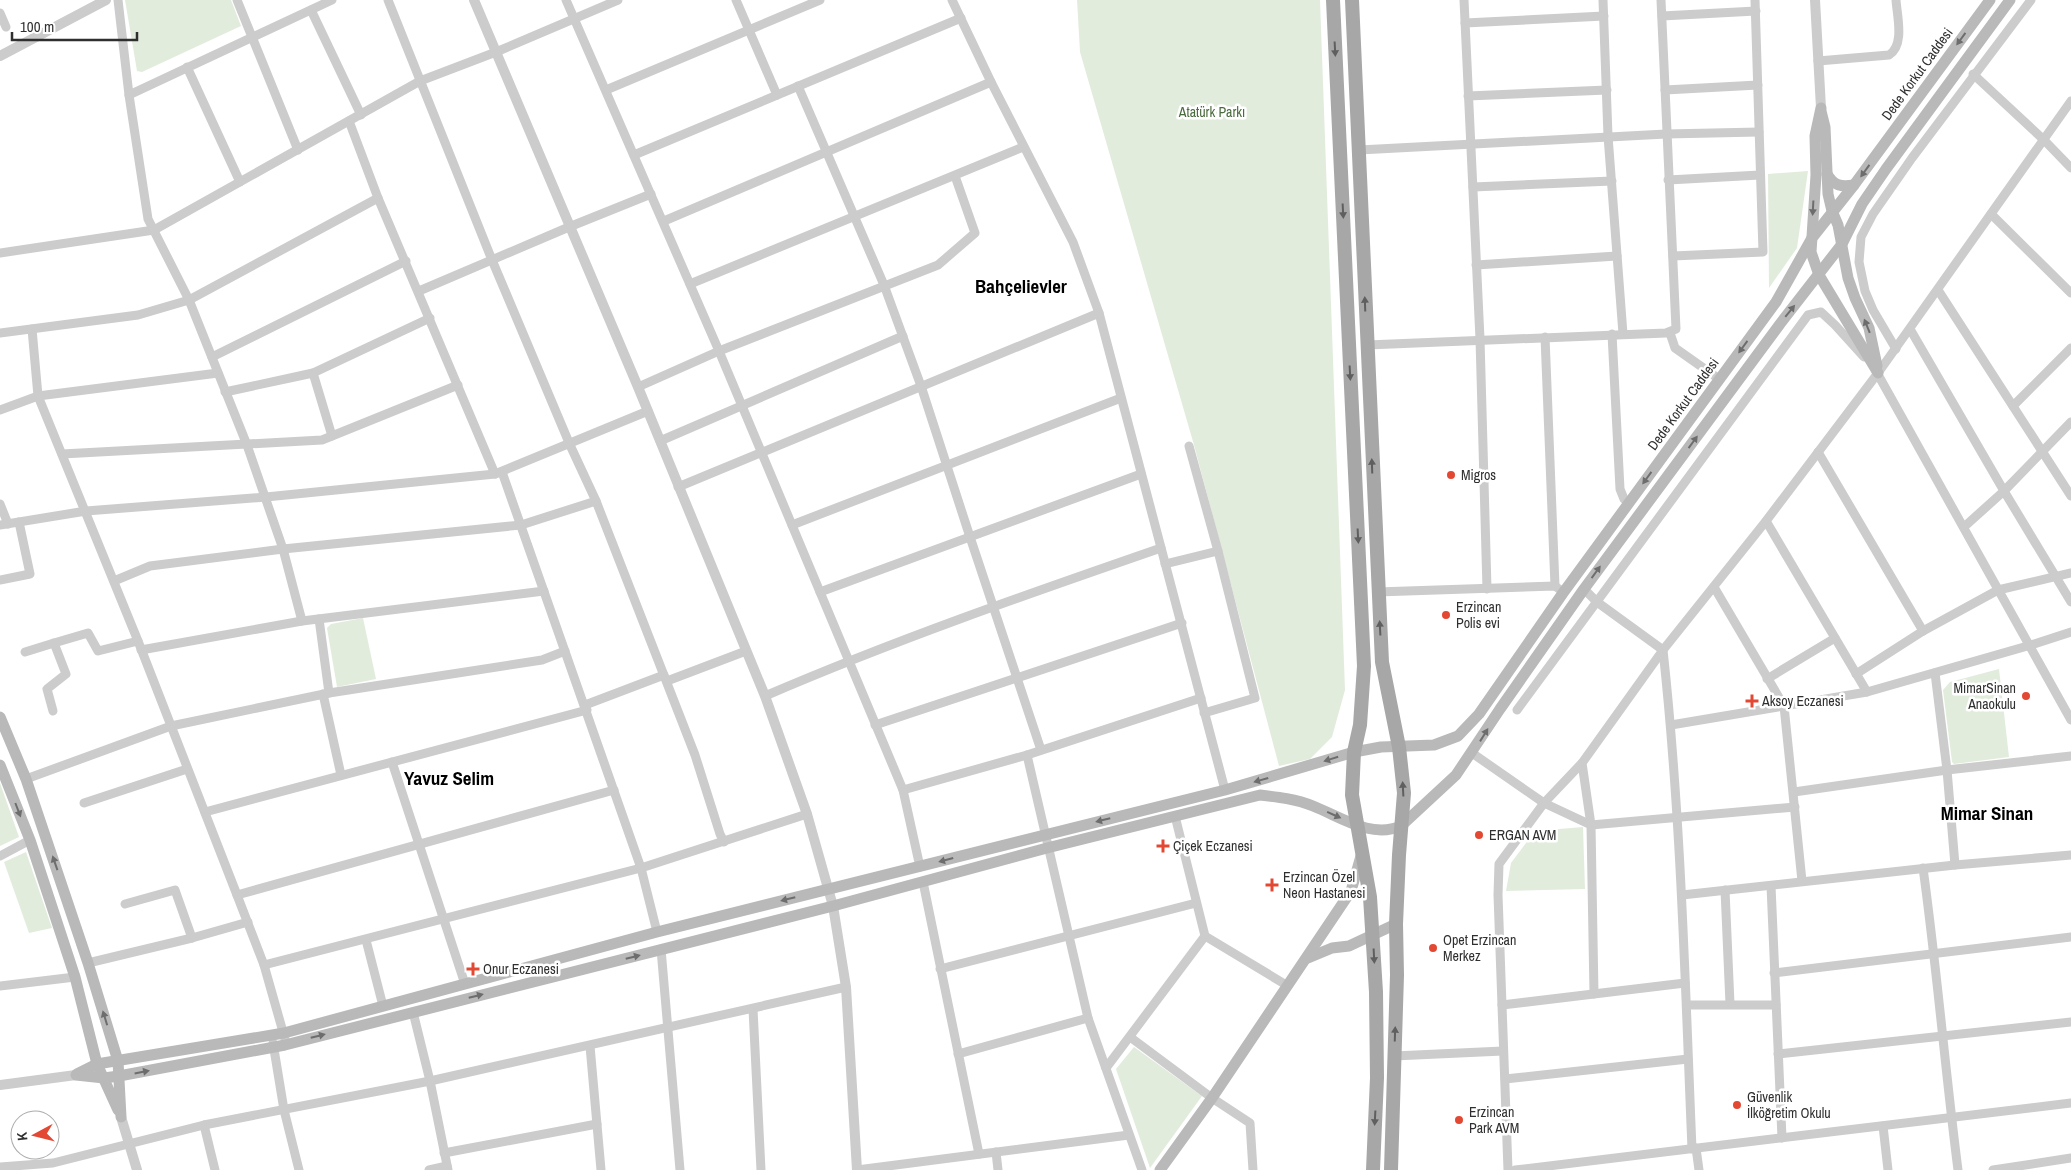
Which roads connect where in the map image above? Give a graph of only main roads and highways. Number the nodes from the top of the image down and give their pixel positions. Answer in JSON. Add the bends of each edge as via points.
{"nodes":[{"id":1,"x":1333,"y":0,"type":"edge"},
{"id":2,"x":1352,"y":0,"type":"edge"},
{"id":3,"x":1990,"y":0,"type":"edge"},
{"id":4,"x":2010,"y":0,"type":"edge"},
{"id":5,"x":1826,"y":173,"type":"junction"},
{"id":6,"x":1854,"y":185,"type":"junction"},
{"id":7,"x":1832,"y":211,"type":"junction"},
{"id":8,"x":1812,"y":238,"type":"junction"},
{"id":9,"x":1842,"y":244,"type":"junction"},
{"id":10,"x":1819,"y":275,"type":"junction"},
{"id":11,"x":0,"y":717,"type":"edge"},
{"id":12,"x":1399,"y":746,"type":"junction"},
{"id":13,"x":1354,"y":752,"type":"junction"},
{"id":14,"x":0,"y":765,"type":"edge"},
{"id":15,"x":1357,"y":825,"type":"junction"},
{"id":16,"x":1401,"y":826,"type":"junction"},
{"id":17,"x":1362,"y":856,"type":"junction"},
{"id":18,"x":1396,"y":924,"type":"junction"},
{"id":19,"x":1373,"y":936,"type":"junction"},
{"id":20,"x":1308,"y":958,"type":"junction"},
{"id":21,"x":118,"y":1061,"type":"junction"},
{"id":22,"x":97,"y":1064,"type":"junction"},
{"id":23,"x":119,"y":1076,"type":"junction"},
{"id":24,"x":104,"y":1078,"type":"junction"},
{"id":25,"x":1160,"y":1170,"type":"edge"},
{"id":26,"x":1373,"y":1170,"type":"edge"},
{"id":27,"x":1391,"y":1170,"type":"edge"}],
"edges":[{"from":1,"to":13,"type":"main road","one_way":true,"via":[[1364,666],[1360,725]]},
{"from":12,"to":2,"type":"main road","one_way":true,"via":[[1382,662],[1377,592]]},
{"from":3,"to":6,"type":"main road","name":"Dede Korkut Caddesi","one_way":true},
{"from":4,"to":9,"type":"main road","via":[[1862,204]]},
{"from":5,"to":6,"type":"main road","via":[[1840,187]]},
{"from":5,"to":7,"type":"main road"},
{"from":5,"to":8,"type":"main road","one_way":true,"via":[[1825,127],[1821,108],[1815,136]]},
{"from":6,"to":7,"type":"main road","name":"Dede Korkut Caddesi"},
{"from":7,"to":8,"type":"main road","name":"Dede Korkut Caddesi"},
{"from":7,"to":9,"type":"main road"},
{"from":8,"to":10,"type":"main road","via":[[1811,252]]},
{"from":8,"to":12,"type":"main road","name":"Dede Korkut Caddesi","one_way":true,"via":[[1776,302],[1629,503],[1559,590],[1479,714],[1458,736],[1434,745]]},
{"from":9,"to":10,"type":"main road"},
{"from":10,"to":9,"type":"main road","one_way":true,"via":[[1878,373],[1874,343],[1850,285]]},
{"from":16,"to":10,"type":"main road","one_way":true,"via":[[1456,775],[1584,589]]},
{"from":21,"to":11,"type":"main road","one_way":true,"via":[[26,779]]},
{"from":12,"to":13,"type":"main road","name":"Dede Korkut Caddesi"},
{"from":16,"to":12,"type":"main road","one_way":true,"via":[[1404,792]]},
{"from":13,"to":15,"type":"main road","via":[[1352,795]]},
{"from":13,"to":21,"type":"main road","name":"Dede Korkut Caddesi","one_way":true,"via":[[1226,790],[657,932],[284,1033]]},
{"from":14,"to":22,"type":"main road","one_way":true,"via":[[30,840],[75,977]]},
{"from":15,"to":16,"type":"main road","via":[[1374,831],[1390,831]]},
{"from":15,"to":17,"type":"main road"},
{"from":23,"to":15,"type":"main road","one_way":true,"via":[[285,1045],[1260,795],[1312,805]]},
{"from":16,"to":18,"type":"main road"},
{"from":17,"to":19,"type":"main road"},
{"from":17,"to":20,"type":"main road","via":[[1351,891]]},
{"from":18,"to":19,"type":"main road"},
{"from":27,"to":18,"type":"main road","one_way":true},
{"from":19,"to":20,"type":"main road"},
{"from":19,"to":26,"type":"main road","one_way":true,"via":[[1377,1078]]},
{"from":20,"to":25,"type":"main road"},
{"from":21,"to":22,"type":"main road","name":"Dede Korkut Caddesi"},
{"from":21,"to":23,"type":"main road"},
{"from":22,"to":24,"type":"main road"},
{"from":22,"to":24,"type":"main road","name":"Dede Korkut Caddesi","via":[[76,1075]]},
{"from":23,"to":24,"type":"main road"},
{"from":23,"to":24,"type":"main road","via":[[121,1117]]}]}
